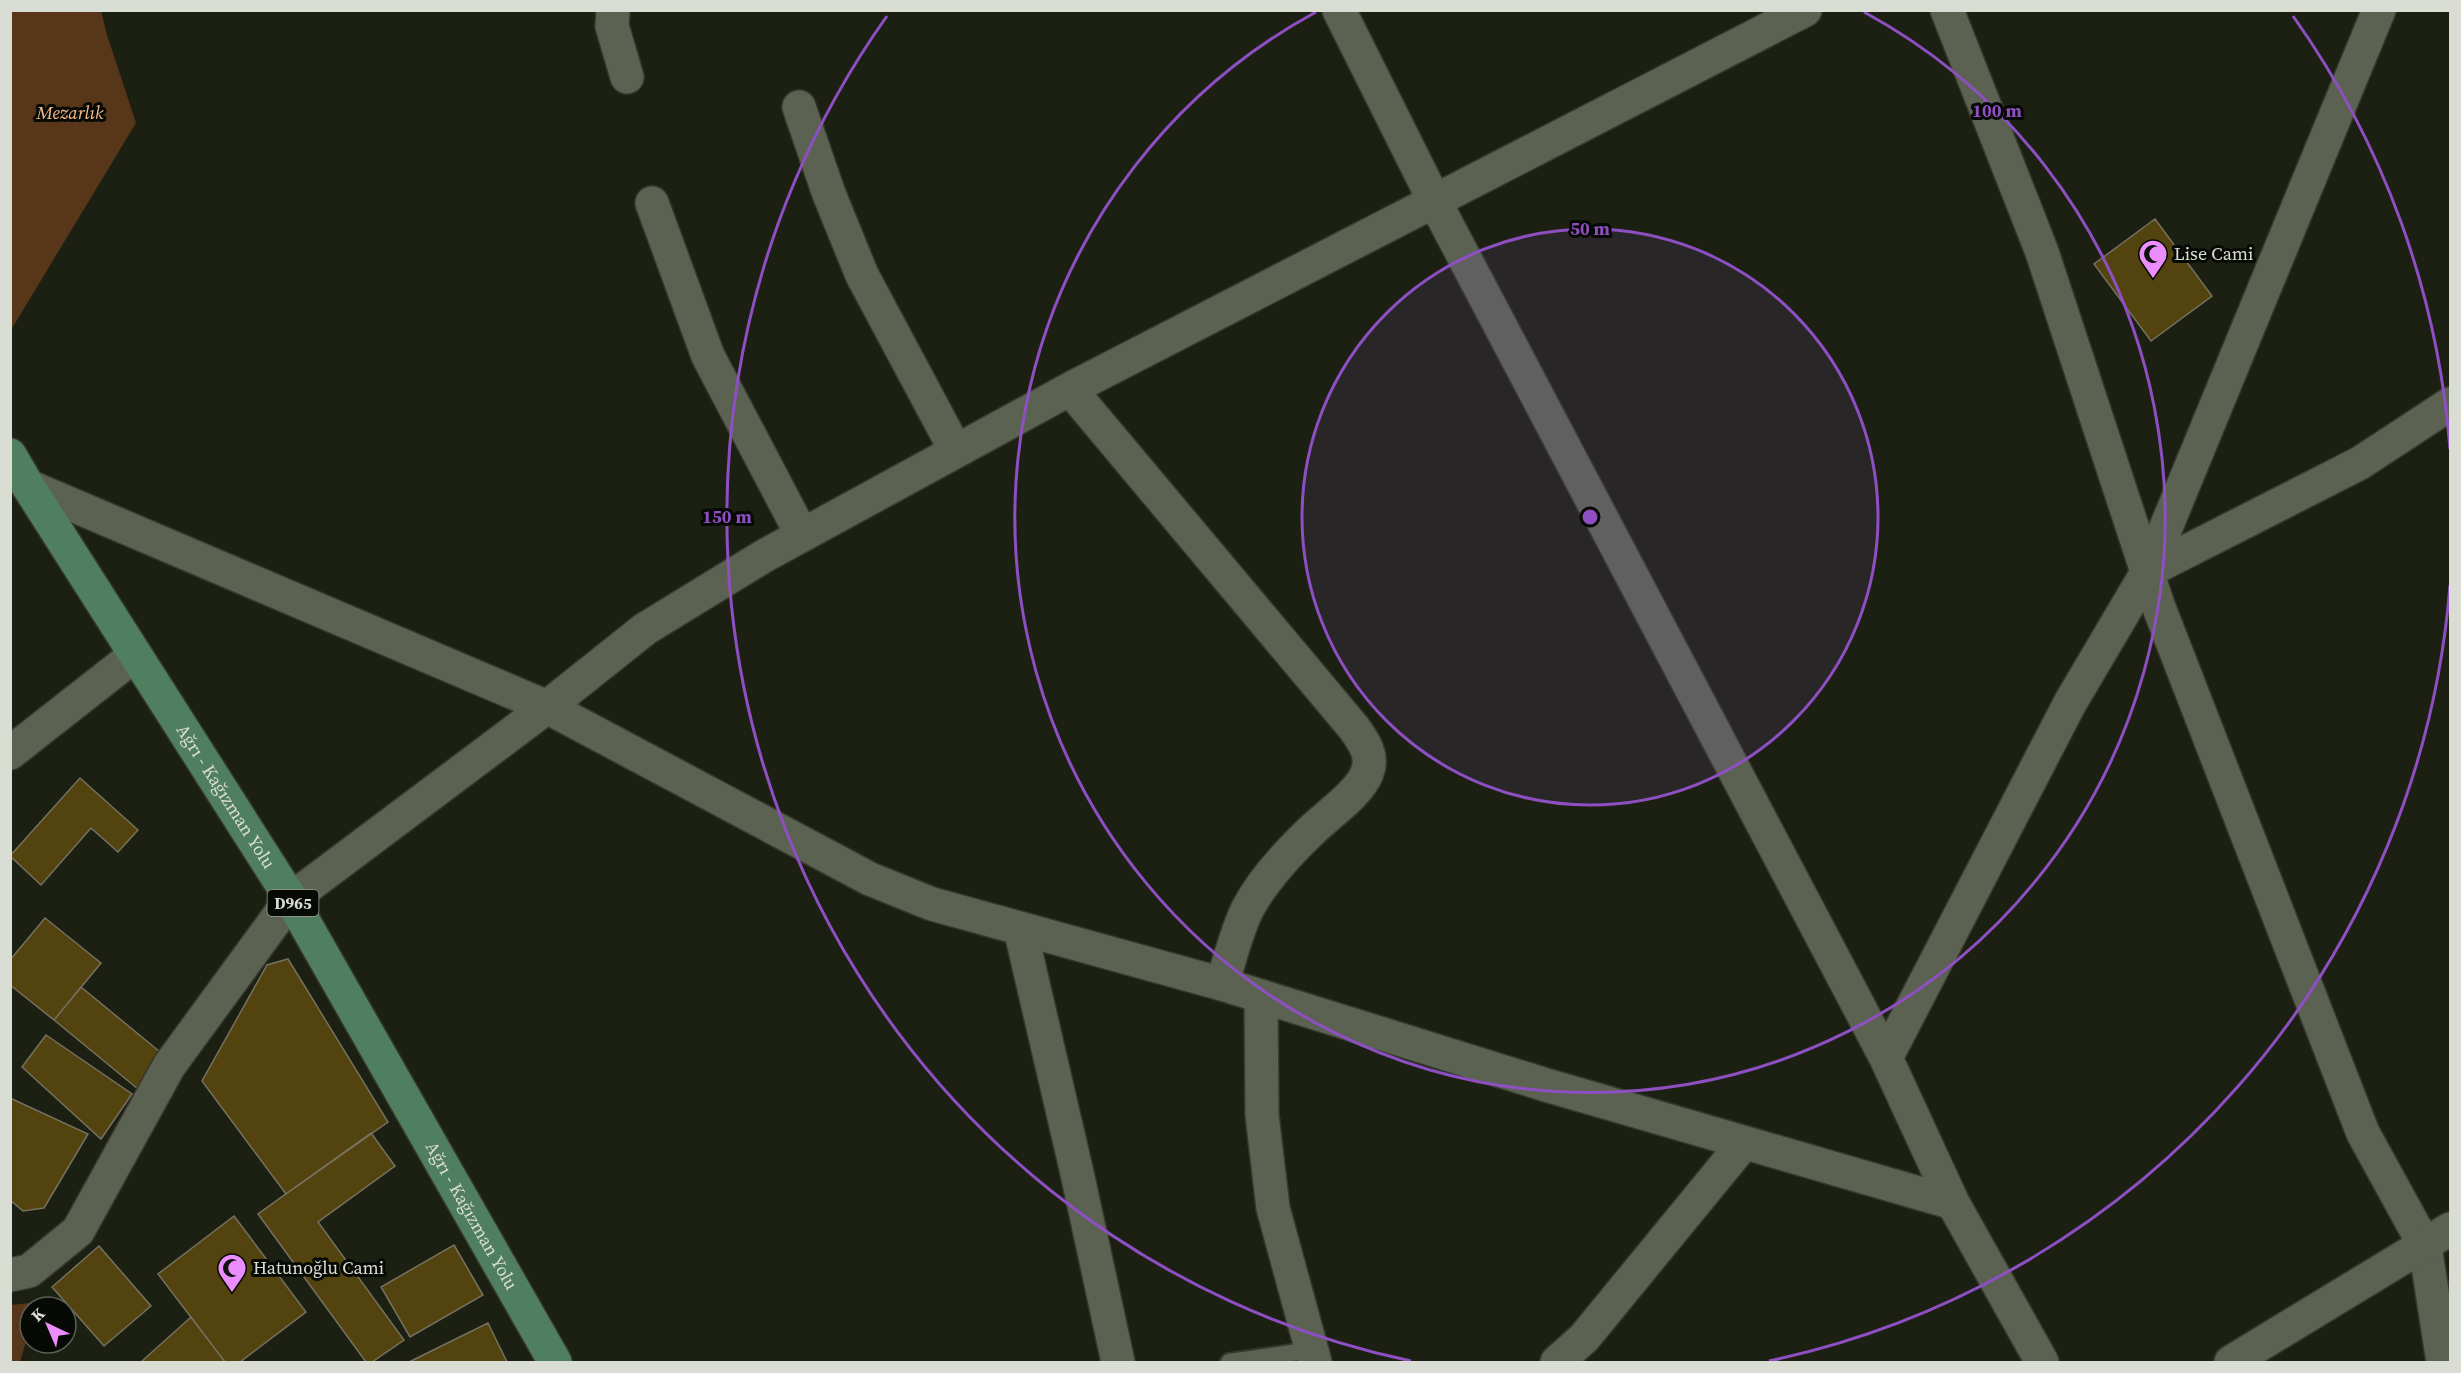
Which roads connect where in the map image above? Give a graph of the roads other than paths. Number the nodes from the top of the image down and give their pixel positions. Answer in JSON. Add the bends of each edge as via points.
{"nodes":[{"id":1,"x":613,"y":10,"type":"edge"},
{"id":2,"x":1339,"y":10,"type":"edge"},
{"id":3,"x":1805,"y":10,"type":"edge"},
{"id":4,"x":1947,"y":10,"type":"edge"},
{"id":5,"x":2379,"y":10,"type":"edge"},
{"id":6,"x":627,"y":77,"type":"dead end"},
{"id":7,"x":799,"y":107,"type":"dead end"},
{"id":8,"x":1435,"y":202,"type":"junction"},
{"id":9,"x":652,"y":203,"type":"dead end"},
{"id":10,"x":1070,"y":389,"type":"junction"},
{"id":11,"x":2451,"y":404,"type":"edge"},
{"id":12,"x":956,"y":451,"type":"junction"},
{"id":13,"x":10,"y":455,"type":"edge"},
{"id":14,"x":28,"y":486,"type":"junction"},
{"id":15,"x":802,"y":535,"type":"junction"},
{"id":16,"x":2148,"y":571,"type":"junction"},
{"id":17,"x":135,"y":655,"type":"junction"},
{"id":18,"x":547,"y":707,"type":"junction"},
{"id":19,"x":10,"y":753,"type":"edge"},
{"id":20,"x":291,"y":899,"type":"junction"},
{"id":21,"x":1020,"y":928,"type":"junction"},
{"id":22,"x":1222,"y":984,"type":"junction"},
{"id":23,"x":1261,"y":996,"type":"junction"},
{"id":24,"x":1886,"y":1058,"type":"junction"},
{"id":25,"x":1743,"y":1144,"type":"junction"},
{"id":26,"x":1953,"y":1203,"type":"junction"},
{"id":27,"x":2438,"y":1237,"type":"edge"},
{"id":28,"x":10,"y":1275,"type":"edge"},
{"id":29,"x":1313,"y":1356,"type":"edge"},
{"id":30,"x":555,"y":1362,"type":"edge"},
{"id":31,"x":1118,"y":1362,"type":"edge"},
{"id":32,"x":1229,"y":1362,"type":"edge"},
{"id":33,"x":1557,"y":1362,"type":"edge"},
{"id":34,"x":2042,"y":1362,"type":"edge"},
{"id":35,"x":2231,"y":1362,"type":"edge"},
{"id":36,"x":2444,"y":1362,"type":"edge"}],
"edges":[{"from":1,"to":6,"type":"street","via":[[612,26]]},
{"from":2,"to":8,"type":"street"},
{"from":3,"to":8,"type":"street"},
{"from":4,"to":16,"type":"street","via":[[2042,252]]},
{"from":5,"to":16,"type":"street"},
{"from":7,"to":12,"type":"street","via":[[862,275]]},
{"from":8,"to":10,"type":"street"},
{"from":8,"to":24,"type":"street"},
{"from":9,"to":15,"type":"street","via":[[708,356]]},
{"from":10,"to":12,"type":"street"},
{"from":10,"to":22,"type":"street","via":[[1354,728],[1371,758],[1360,785],[1309,832],[1275,870],[1248,910]]},
{"from":11,"to":16,"type":"street","via":[[2360,463]]},
{"from":12,"to":15,"type":"street"},
{"from":13,"to":14,"type":"main road","name":"Ağrı - Kağızman Yolu","number":"D965"},
{"from":14,"to":17,"type":"main road","name":"Ağrı - Kağızman Yolu","number":"D965"},
{"from":14,"to":18,"type":"street"},
{"from":15,"to":18,"type":"street","via":[[645,629]]},
{"from":16,"to":24,"type":"street","via":[[2065,713]]},
{"from":16,"to":27,"type":"street","via":[[2158,606],[2363,1133]]},
{"from":17,"to":19,"type":"street"},
{"from":17,"to":20,"type":"main road","name":"Ağrı - Kağızman Yolu","number":"D965"},
{"from":18,"to":20,"type":"street"},
{"from":18,"to":21,"type":"street","via":[[870,879],[932,904]]},
{"from":20,"to":28,"type":"street","via":[[169,1066],[78,1231],[29,1270]]},
{"from":20,"to":30,"type":"main road","name":"Ağrı - Kağızman Yolu","number":"D965"},
{"from":21,"to":22,"type":"street"},
{"from":21,"to":31,"type":"street"},
{"from":22,"to":23,"type":"street"},
{"from":23,"to":25,"type":"street"},
{"from":23,"to":29,"type":"street","via":[[1262,1115],[1273,1208]]},
{"from":24,"to":26,"type":"street"},
{"from":25,"to":26,"type":"street"},
{"from":25,"to":33,"type":"street","via":[[1584,1338]]},
{"from":26,"to":34,"type":"street"},
{"from":27,"to":35,"type":"street"},
{"from":27,"to":36,"type":"street"},
{"from":29,"to":32,"type":"lane"}]}
